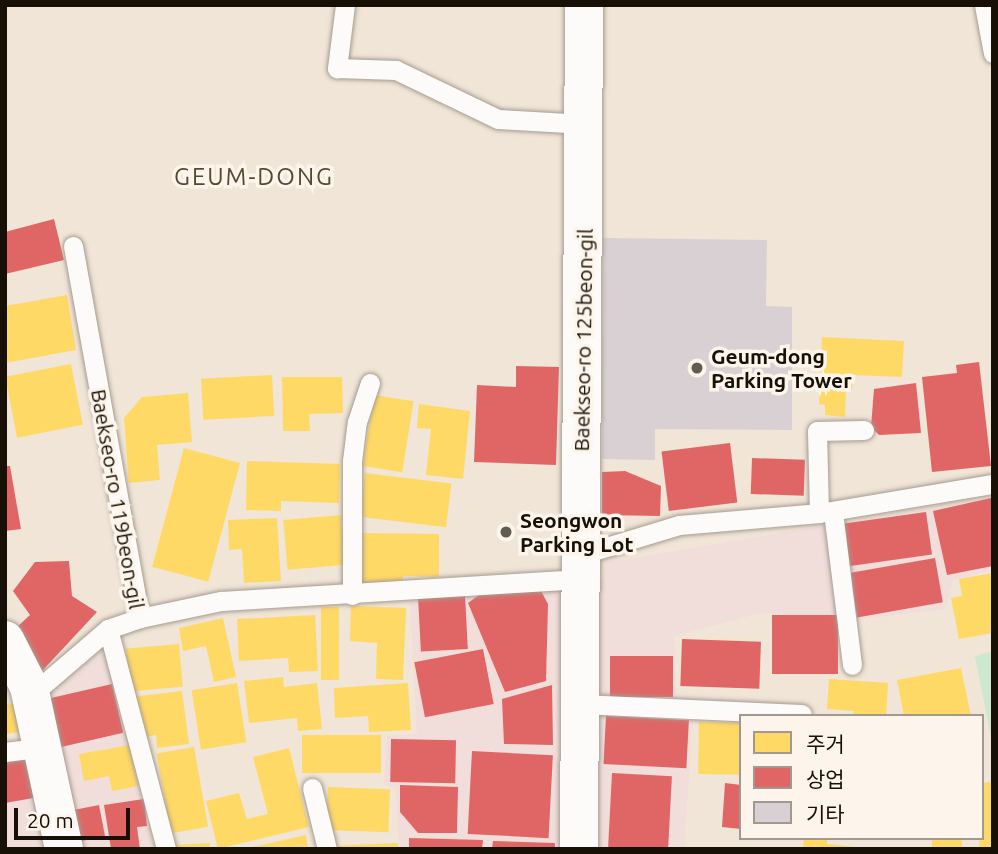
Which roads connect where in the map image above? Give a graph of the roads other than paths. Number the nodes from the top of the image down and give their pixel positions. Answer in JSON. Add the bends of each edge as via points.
{"nodes":[{"id":1,"x":345,"y":5,"type":"edge"},
{"id":2,"x":584,"y":5,"type":"edge"},
{"id":3,"x":984,"y":5,"type":"edge"},
{"id":4,"x":993,"y":53,"type":"edge"},
{"id":5,"x":586,"y":124,"type":"junction"},
{"id":6,"x":73,"y":246,"type":"dead end"},
{"id":7,"x":370,"y":383,"type":"dead end"},
{"id":8,"x":864,"y":429,"type":"dead end"},
{"id":9,"x":993,"y":484,"type":"edge"},
{"id":10,"x":826,"y":513,"type":"junction"},
{"id":11,"x":580,"y":567,"type":"junction"},
{"id":12,"x":352,"y":595,"type":"junction"},
{"id":13,"x":140,"y":618,"type":"junction"},
{"id":14,"x":108,"y":629,"type":"junction"},
{"id":15,"x":5,"y":640,"type":"edge"},
{"id":16,"x":852,"y":665,"type":"dead end"},
{"id":17,"x":31,"y":695,"type":"junction"},
{"id":18,"x":579,"y":704,"type":"junction"},
{"id":19,"x":802,"y":714,"type":"edge"},
{"id":20,"x":43,"y":747,"type":"junction"},
{"id":21,"x":5,"y":752,"type":"edge"},
{"id":22,"x":312,"y":788,"type":"dead end"},
{"id":23,"x":64,"y":849,"type":"edge"},
{"id":24,"x":166,"y":849,"type":"edge"},
{"id":25,"x":327,"y":849,"type":"edge"},
{"id":26,"x":579,"y":849,"type":"edge"}],
"edges":[{"from":1,"to":5,"type":"lane","via":[[337,68],[396,70],[426,80],[498,118]]},
{"from":2,"to":5,"type":"street","name":"Baekseo-ro 125beon-gil"},
{"from":3,"to":4,"type":"lane"},
{"from":5,"to":11,"type":"street","name":"Baekseo-ro 125beon-gil"},
{"from":6,"to":13,"type":"lane","name":"Baekseo-ro 119beon-gil"},
{"from":7,"to":12,"type":"lane","via":[[357,422],[352,461]]},
{"from":8,"to":10,"type":"lane","via":[[817,431]]},
{"from":9,"to":10,"type":"lane"},
{"from":10,"to":11,"type":"lane","via":[[679,524]]},
{"from":10,"to":16,"type":"lane"},
{"from":11,"to":12,"type":"lane"},
{"from":11,"to":18,"type":"street","name":"Baekseo-ro 125beon-gil"},
{"from":12,"to":13,"type":"lane","via":[[221,601]]},
{"from":13,"to":14,"type":"lane","name":"Baekseo-ro 119beon-gil"},
{"from":14,"to":17,"type":"lane"},
{"from":14,"to":24,"type":"lane","name":"Baekseo-ro 119beon-gil"},
{"from":15,"to":17,"type":"street"},
{"from":17,"to":20,"type":"street"},
{"from":18,"to":19,"type":"lane"},
{"from":18,"to":26,"type":"street","name":"Baekseo-ro 125beon-gil"},
{"from":20,"to":21,"type":"lane"},
{"from":20,"to":23,"type":"street"},
{"from":22,"to":25,"type":"lane"}]}
